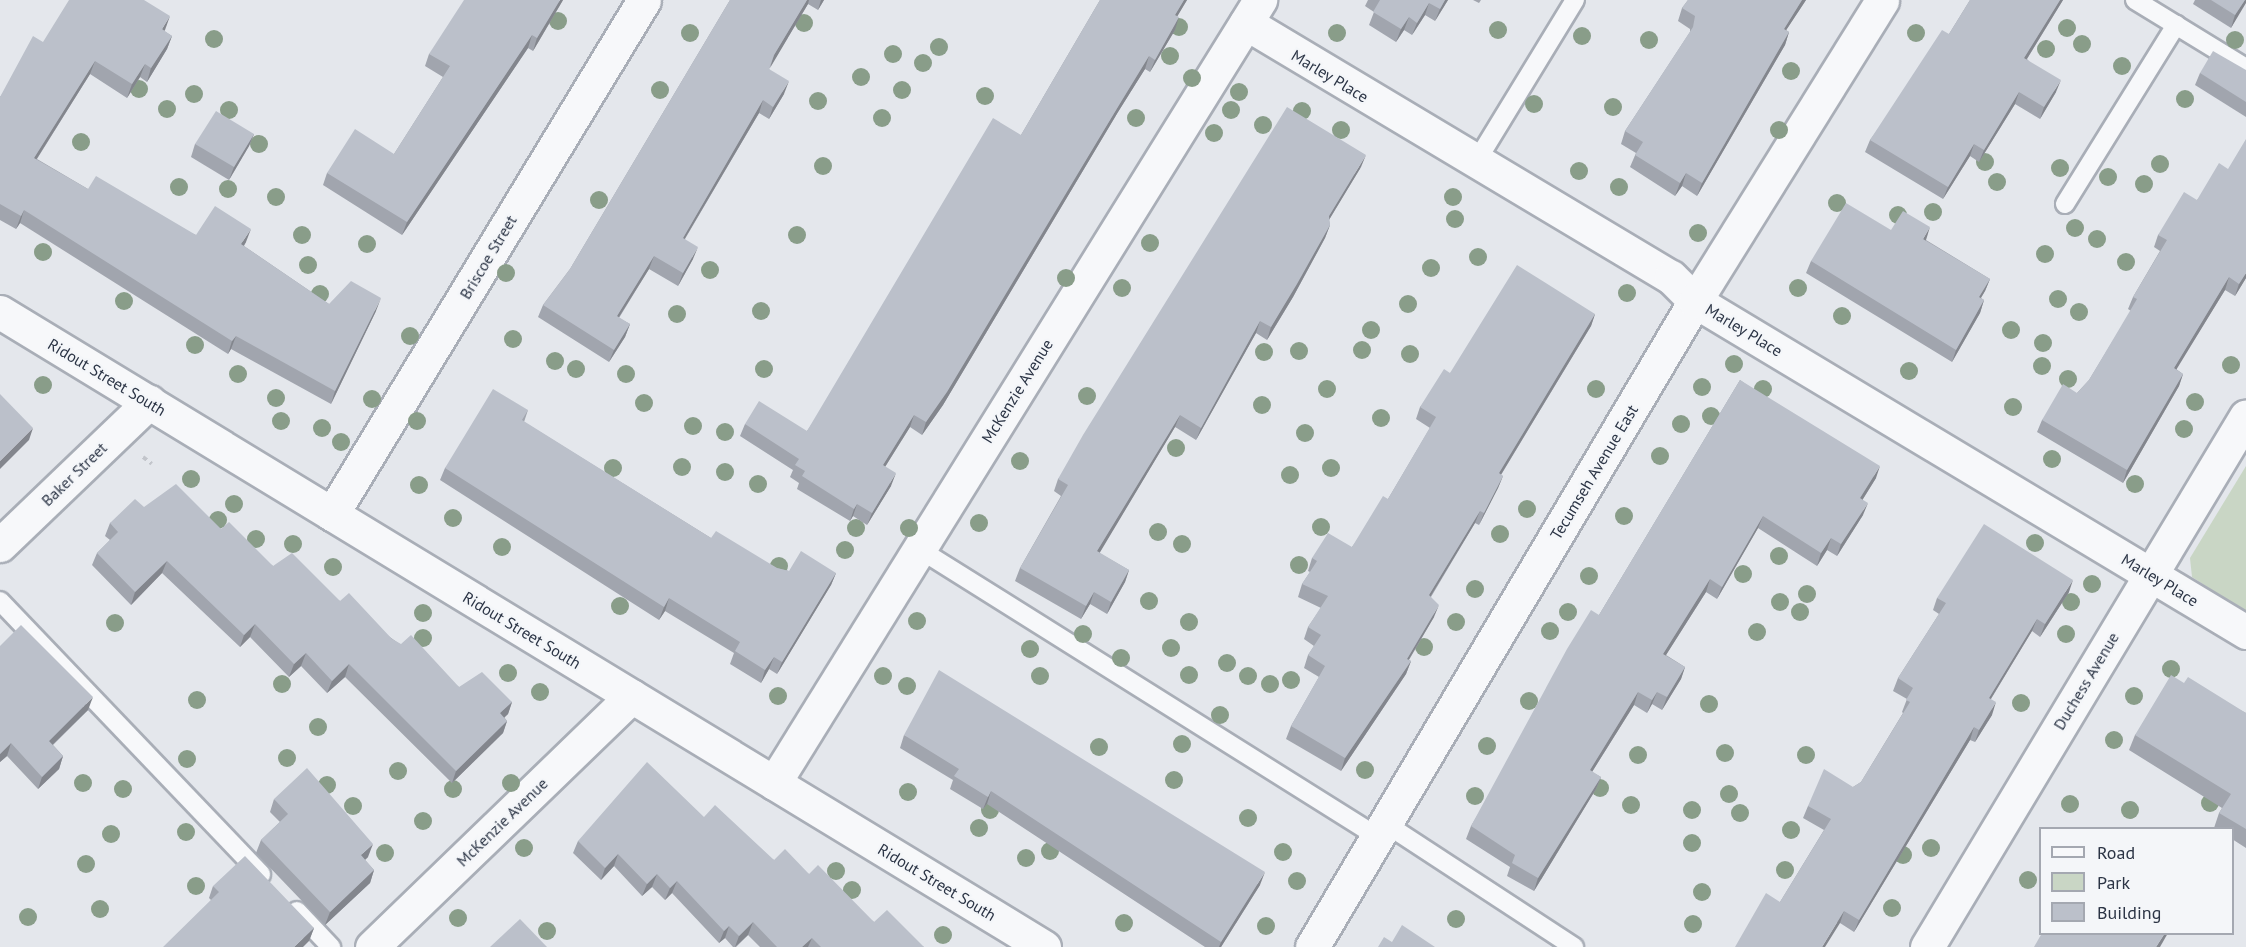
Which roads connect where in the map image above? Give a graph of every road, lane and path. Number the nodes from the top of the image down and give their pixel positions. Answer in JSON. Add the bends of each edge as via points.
{"nodes":[{"id":1,"x":645,"y":0,"type":"edge"},
{"id":2,"x":1575,"y":0,"type":"edge"},
{"id":3,"x":1882,"y":0,"type":"edge"},
{"id":4,"x":2135,"y":0,"type":"edge"},
{"id":5,"x":1253,"y":12,"type":"edge"},
{"id":6,"x":2176,"y":25,"type":"junction"},
{"id":7,"x":2246,"y":68,"type":"edge"},
{"id":8,"x":1476,"y":162,"type":"junction"},
{"id":9,"x":2065,"y":204,"type":"dead end"},
{"id":10,"x":1695,"y":301,"type":"junction"},
{"id":11,"x":0,"y":312,"type":"edge"},
{"id":12,"x":149,"y":402,"type":"junction"},
{"id":13,"x":2246,"y":416,"type":"edge"},
{"id":14,"x":332,"y":514,"type":"junction"},
{"id":15,"x":0,"y":545,"type":"edge"},
{"id":16,"x":919,"y":549,"type":"junction"},
{"id":17,"x":2150,"y":574,"type":"junction"},
{"id":18,"x":0,"y":601,"type":"edge"},
{"id":19,"x":2246,"y":632,"type":"edge"},
{"id":20,"x":632,"y":696,"type":"junction"},
{"id":21,"x":774,"y":783,"type":"junction"},
{"id":22,"x":1382,"y":830,"type":"junction"},
{"id":23,"x":331,"y":947,"type":"edge"},
{"id":24,"x":372,"y":947,"type":"edge"},
{"id":25,"x":1044,"y":947,"type":"edge"},
{"id":26,"x":1311,"y":947,"type":"edge"},
{"id":27,"x":1574,"y":947,"type":"edge"},
{"id":28,"x":1927,"y":947,"type":"edge"}],
"edges":[{"from":1,"to":14,"type":"street","name":"Briscoe Street"},
{"from":2,"to":8,"type":"lane"},
{"from":3,"to":10,"type":"street","name":"Tecumseh Avenue East"},
{"from":4,"to":6,"type":"lane"},
{"from":5,"to":8,"type":"street","name":"Marley Place"},
{"from":5,"to":16,"type":"street","name":"McKenzie Avenue"},
{"from":6,"to":7,"type":"lane"},
{"from":6,"to":9,"type":"lane"},
{"from":8,"to":10,"type":"street","name":"Marley Place","via":[[1671,277]]},
{"from":10,"to":17,"type":"street","name":"Marley Place"},
{"from":10,"to":22,"type":"street","name":"Tecumseh Avenue East"},
{"from":11,"to":12,"type":"street","name":"Ridout Street South"},
{"from":12,"to":14,"type":"street","name":"Ridout Street South"},
{"from":12,"to":15,"type":"street","name":"Baker Street"},
{"from":13,"to":17,"type":"street","name":"Duchess Avenue"},
{"from":14,"to":20,"type":"street","name":"Ridout Street South"},
{"from":16,"to":21,"type":"street","name":"McKenzie Avenue"},
{"from":16,"to":22,"type":"lane"},
{"from":17,"to":19,"type":"street","name":"Marley Place"},
{"from":17,"to":28,"type":"street","name":"Duchess Avenue"},
{"from":18,"to":23,"type":"lane"},
{"from":20,"to":21,"type":"street","name":"Ridout Street South"},
{"from":20,"to":24,"type":"street","name":"McKenzie Avenue"},
{"from":21,"to":25,"type":"street","name":"Ridout Street South"},
{"from":22,"to":26,"type":"street","name":"Tecumseh Avenue East"},
{"from":22,"to":27,"type":"lane"}]}
